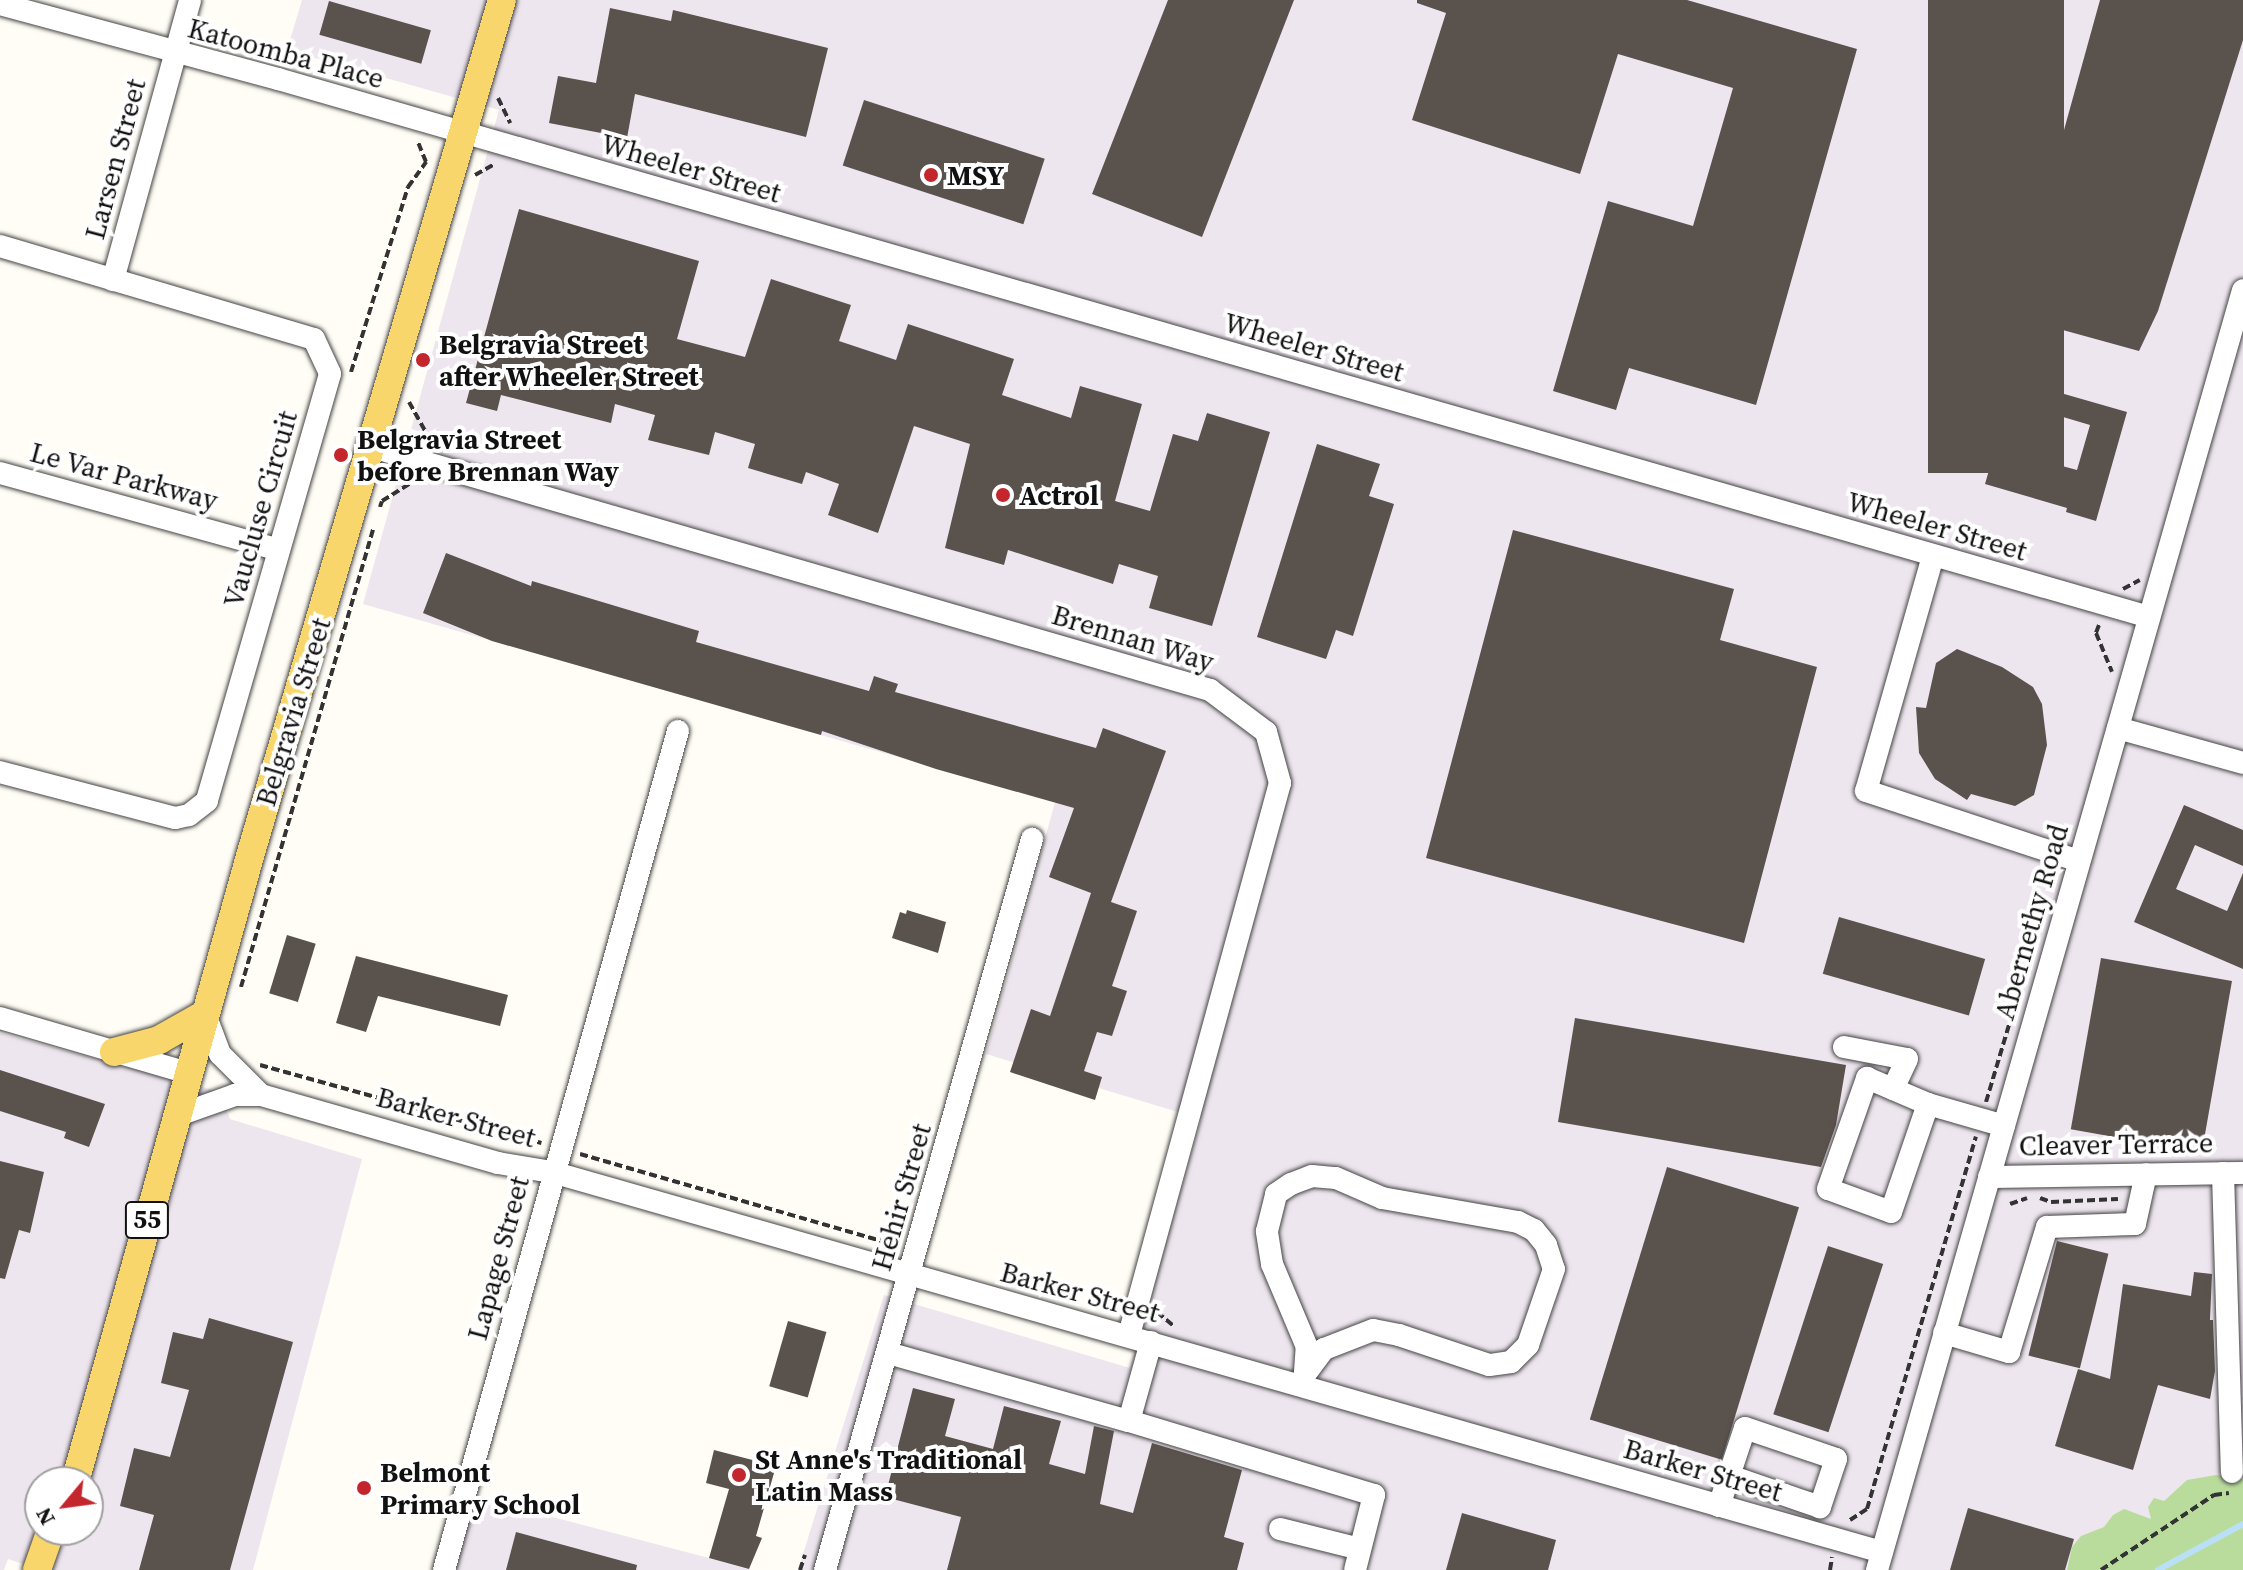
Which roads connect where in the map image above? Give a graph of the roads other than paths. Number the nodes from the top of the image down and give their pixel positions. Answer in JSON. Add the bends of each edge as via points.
{"nodes":[{"id":1,"x":190,"y":0,"type":"edge"},
{"id":2,"x":502,"y":0,"type":"edge"},
{"id":3,"x":0,"y":4,"type":"edge"},
{"id":4,"x":174,"y":54,"type":"junction"},
{"id":5,"x":463,"y":134,"type":"junction"},
{"id":6,"x":0,"y":246,"type":"edge"},
{"id":7,"x":113,"y":280,"type":"junction"},
{"id":8,"x":2241,"y":303,"type":"edge"},
{"id":9,"x":372,"y":447,"type":"junction"},
{"id":10,"x":0,"y":473,"type":"edge"},
{"id":11,"x":279,"y":550,"type":"junction"},
{"id":12,"x":1933,"y":556,"type":"junction"},
{"id":13,"x":2149,"y":617,"type":"junction"},
{"id":14,"x":2118,"y":728,"type":"junction"},
{"id":15,"x":678,"y":731,"type":"dead end"},
{"id":16,"x":2243,"y":763,"type":"edge"},
{"id":17,"x":0,"y":772,"type":"edge"},
{"id":18,"x":1032,"y":839,"type":"dead end"},
{"id":19,"x":2079,"y":861,"type":"junction"},
{"id":20,"x":205,"y":1014,"type":"junction"},
{"id":21,"x":0,"y":1018,"type":"edge"},
{"id":22,"x":1844,"y":1047,"type":"dead end"},
{"id":23,"x":114,"y":1052,"type":"junction"},
{"id":24,"x":188,"y":1073,"type":"junction"},
{"id":25,"x":1893,"y":1089,"type":"junction"},
{"id":26,"x":261,"y":1095,"type":"junction"},
{"id":27,"x":1928,"y":1104,"type":"junction"},
{"id":28,"x":176,"y":1116,"type":"junction"},
{"id":29,"x":2004,"y":1126,"type":"junction"},
{"id":30,"x":552,"y":1172,"type":"junction"},
{"id":31,"x":2233,"y":1173,"type":"edge"},
{"id":32,"x":2146,"y":1174,"type":"junction"},
{"id":33,"x":1989,"y":1177,"type":"junction"},
{"id":34,"x":2234,"y":1248,"type":"edge"},
{"id":35,"x":910,"y":1277,"type":"junction"},
{"id":36,"x":1944,"y":1333,"type":"junction"},
{"id":37,"x":1129,"y":1335,"type":"junction"},
{"id":38,"x":1151,"y":1342,"type":"junction"},
{"id":39,"x":888,"y":1353,"type":"junction"},
{"id":40,"x":1306,"y":1378,"type":"junction"},
{"id":41,"x":1129,"y":1421,"type":"junction"},
{"id":42,"x":88,"y":1426,"type":"junction"},
{"id":43,"x":74,"y":1466,"type":"edge"},
{"id":44,"x":79,"y":1466,"type":"edge"},
{"id":45,"x":1730,"y":1476,"type":"junction"},
{"id":46,"x":2237,"y":1482,"type":"edge"},
{"id":47,"x":1719,"y":1506,"type":"junction"},
{"id":48,"x":1280,"y":1529,"type":"dead end"},
{"id":49,"x":45,"y":1546,"type":"edge"},
{"id":50,"x":60,"y":1546,"type":"edge"},
{"id":51,"x":1358,"y":1559,"type":"edge"},
{"id":52,"x":1879,"y":1561,"type":"edge"},
{"id":53,"x":37,"y":1570,"type":"edge"},
{"id":54,"x":54,"y":1570,"type":"edge"},
{"id":55,"x":444,"y":1570,"type":"edge"},
{"id":56,"x":825,"y":1570,"type":"edge"}],
"edges":[{"from":1,"to":4,"type":"street","name":"Larsen Street"},
{"from":2,"to":5,"type":"main road","name":"Belgravia Street","number":"55"},
{"from":3,"to":4,"type":"street","name":"Katoomba Place"},
{"from":4,"to":5,"type":"street","name":"Katoomba Place"},
{"from":4,"to":7,"type":"street","name":"Larsen Street"},
{"from":5,"to":9,"type":"main road","name":"Belgravia Street","number":"55"},
{"from":5,"to":12,"type":"street","name":"Wheeler Street"},
{"from":6,"to":7,"type":"street","name":"Vaucluse Circuit"},
{"from":7,"to":11,"type":"street","name":"Vaucluse Circuit","via":[[314,339],[330,374]]},
{"from":8,"to":13,"type":"street","name":"Abernethy Road"},
{"from":9,"to":20,"type":"main road","name":"Belgravia Street","number":"55"},
{"from":9,"to":37,"type":"street","name":"Brennan Way","via":[[1210,690],[1266,732],[1280,783]]},
{"from":10,"to":11,"type":"street","name":"Le Var Parkway"},
{"from":11,"to":17,"type":"street","name":"Vaucluse Circuit","via":[[201,809],[175,818]]},
{"from":12,"to":13,"type":"street","name":"Wheeler Street"},
{"from":12,"to":19,"type":"street","via":[[1866,791]]},
{"from":13,"to":14,"type":"street","name":"Abernethy Road"},
{"from":14,"to":16,"type":"street"},
{"from":14,"to":19,"type":"street","name":"Abernethy Road"},
{"from":15,"to":30,"type":"street","name":"Lapage Street"},
{"from":18,"to":35,"type":"street","name":"Hehir Street"},
{"from":19,"to":29,"type":"street","name":"Abernethy Road"},
{"from":20,"to":23,"type":"main road","via":[[159,1040]]},
{"from":20,"to":24,"type":"main road","name":"Belgravia Street","number":"55"},
{"from":20,"to":26,"type":"street","name":"Barker Street","via":[[220,1054]]},
{"from":21,"to":23,"type":"street"},
{"from":22,"to":25,"type":"street","via":[[1907,1059]]},
{"from":23,"to":24,"type":"street"},
{"from":24,"to":28,"type":"main road","name":"Belgravia Street","number":"55"},
{"from":25,"to":27,"type":"street"},
{"from":25,"to":27,"type":"street","via":[[1867,1078],[1828,1189],[1891,1212]]},
{"from":26,"to":28,"type":"street","name":"Barker Street","via":[[226,1097]]},
{"from":26,"to":30,"type":"street","name":"Barker Street","via":[[498,1163]]},
{"from":27,"to":29,"type":"street"},
{"from":28,"to":42,"type":"main road","name":"Belgravia Street","number":"55"},
{"from":29,"to":33,"type":"street","name":"Abernethy Road"},
{"from":30,"to":35,"type":"street","name":"Barker Street"},
{"from":30,"to":55,"type":"street","name":"Lapage Street"},
{"from":31,"to":32,"type":"street","name":"Cleaver Terrace"},
{"from":31,"to":34,"type":"street"},
{"from":32,"to":33,"type":"street","name":"Cleaver Terrace"},
{"from":32,"to":36,"type":"street","via":[[2135,1224],[2047,1227],[2009,1352]]},
{"from":33,"to":36,"type":"street","name":"Abernethy Road"},
{"from":34,"to":46,"type":"street"},
{"from":35,"to":37,"type":"street","name":"Barker Street"},
{"from":35,"to":39,"type":"street","name":"Hehir Street"},
{"from":36,"to":52,"type":"street","name":"Abernethy Road"},
{"from":37,"to":38,"type":"street","name":"Barker Street"},
{"from":38,"to":40,"type":"street","name":"Barker Street"},
{"from":38,"to":41,"type":"street"},
{"from":39,"to":41,"type":"street"},
{"from":39,"to":56,"type":"street","name":"Hehir Street"},
{"from":40,"to":40,"type":"street","via":[[1324,1349],[1373,1330],[1489,1365],[1511,1362],[1528,1345],[1554,1269],[1546,1245],[1518,1222],[1382,1198],[1336,1178],[1312,1176],[1291,1184],[1276,1194],[1267,1231],[1272,1264],[1307,1347]]},
{"from":40,"to":47,"type":"street","name":"Barker Street"},
{"from":41,"to":51,"type":"street","via":[[1374,1495]]},
{"from":42,"to":43,"type":"main road","name":"Belgravia Street","number":"55"},
{"from":42,"to":44,"type":"main road","name":"Belgravia Street","number":"55"},
{"from":45,"to":45,"type":"street","via":[[1745,1428],[1836,1459],[1820,1507]]},
{"from":45,"to":47,"type":"street"},
{"from":47,"to":52,"type":"street","name":"Barker Street"},
{"from":48,"to":51,"type":"street"},
{"from":49,"to":53,"type":"main road"},
{"from":50,"to":54,"type":"main road"}]}
